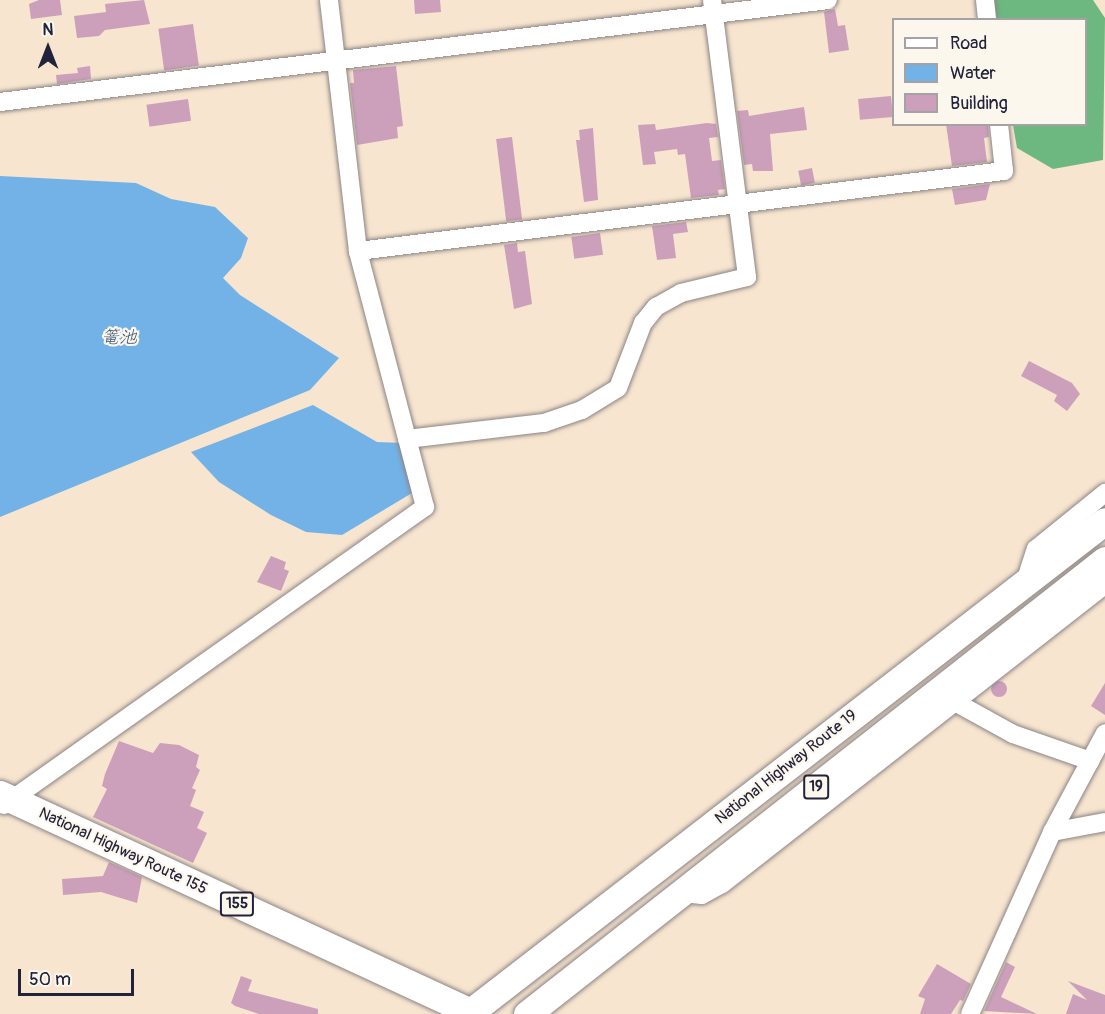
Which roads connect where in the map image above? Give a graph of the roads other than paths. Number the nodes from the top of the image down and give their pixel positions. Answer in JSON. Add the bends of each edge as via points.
{"nodes":[{"id":1,"x":329,"y":0,"type":"edge"},
{"id":2,"x":828,"y":0,"type":"edge"},
{"id":3,"x":985,"y":0,"type":"edge"},
{"id":4,"x":712,"y":8,"type":"edge"},
{"id":5,"x":987,"y":18,"type":"edge"},
{"id":6,"x":336,"y":60,"type":"junction"},
{"id":7,"x":0,"y":102,"type":"edge"},
{"id":8,"x":999,"y":126,"type":"edge"},
{"id":9,"x":738,"y":205,"type":"junction"},
{"id":10,"x":358,"y":251,"type":"junction"},
{"id":11,"x":407,"y":439,"type":"junction"},
{"id":12,"x":1105,"y":493,"type":"edge"},
{"id":13,"x":1105,"y":521,"type":"edge"},
{"id":14,"x":1105,"y":560,"type":"edge"},
{"id":15,"x":1025,"y":582,"type":"junction"},
{"id":16,"x":1105,"y":585,"type":"edge"},
{"id":17,"x":955,"y":702,"type":"junction"},
{"id":18,"x":1103,"y":739,"type":"edge"},
{"id":19,"x":1090,"y":761,"type":"junction"},
{"id":20,"x":4,"y":800,"type":"edge"},
{"id":21,"x":1105,"y":822,"type":"edge"},
{"id":22,"x":1052,"y":832,"type":"junction"},
{"id":23,"x":683,"y":892,"type":"junction"},
{"id":24,"x":471,"y":1014,"type":"edge"},
{"id":25,"x":527,"y":1014,"type":"edge"},
{"id":26,"x":970,"y":1014,"type":"edge"}],
"edges":[{"from":1,"to":6,"type":"street"},
{"from":2,"to":4,"type":"street"},
{"from":3,"to":5,"type":"street"},
{"from":4,"to":6,"type":"street"},
{"from":4,"to":9,"type":"street"},
{"from":6,"to":7,"type":"street"},
{"from":6,"to":10,"type":"street"},
{"from":8,"to":9,"type":"street","via":[[1004,171]]},
{"from":9,"to":10,"type":"street"},
{"from":9,"to":11,"type":"street","via":[[747,277],[681,292],[656,307],[643,323],[618,388],[582,410],[544,423]]},
{"from":10,"to":11,"type":"street"},
{"from":11,"to":20,"type":"street","via":[[424,507]]},
{"from":12,"to":15,"type":"street","via":[[1036,549]]},
{"from":13,"to":15,"type":"highway","name":"National Highway Route 19","number":"19"},
{"from":14,"to":23,"type":"highway","number":"19"},
{"from":15,"to":24,"type":"highway","name":"National Highway Route 19","number":"19"},
{"from":16,"to":17,"type":"street"},
{"from":17,"to":19,"type":"street","via":[[1013,734]]},
{"from":17,"to":23,"type":"street","via":[[722,884],[702,895]]},
{"from":18,"to":19,"type":"street"},
{"from":19,"to":22,"type":"street"},
{"from":20,"to":24,"type":"highway","name":"National Highway Route 155","number":"155"},
{"from":21,"to":22,"type":"street"},
{"from":22,"to":26,"type":"street"},
{"from":23,"to":25,"type":"highway","number":"19"}]}
